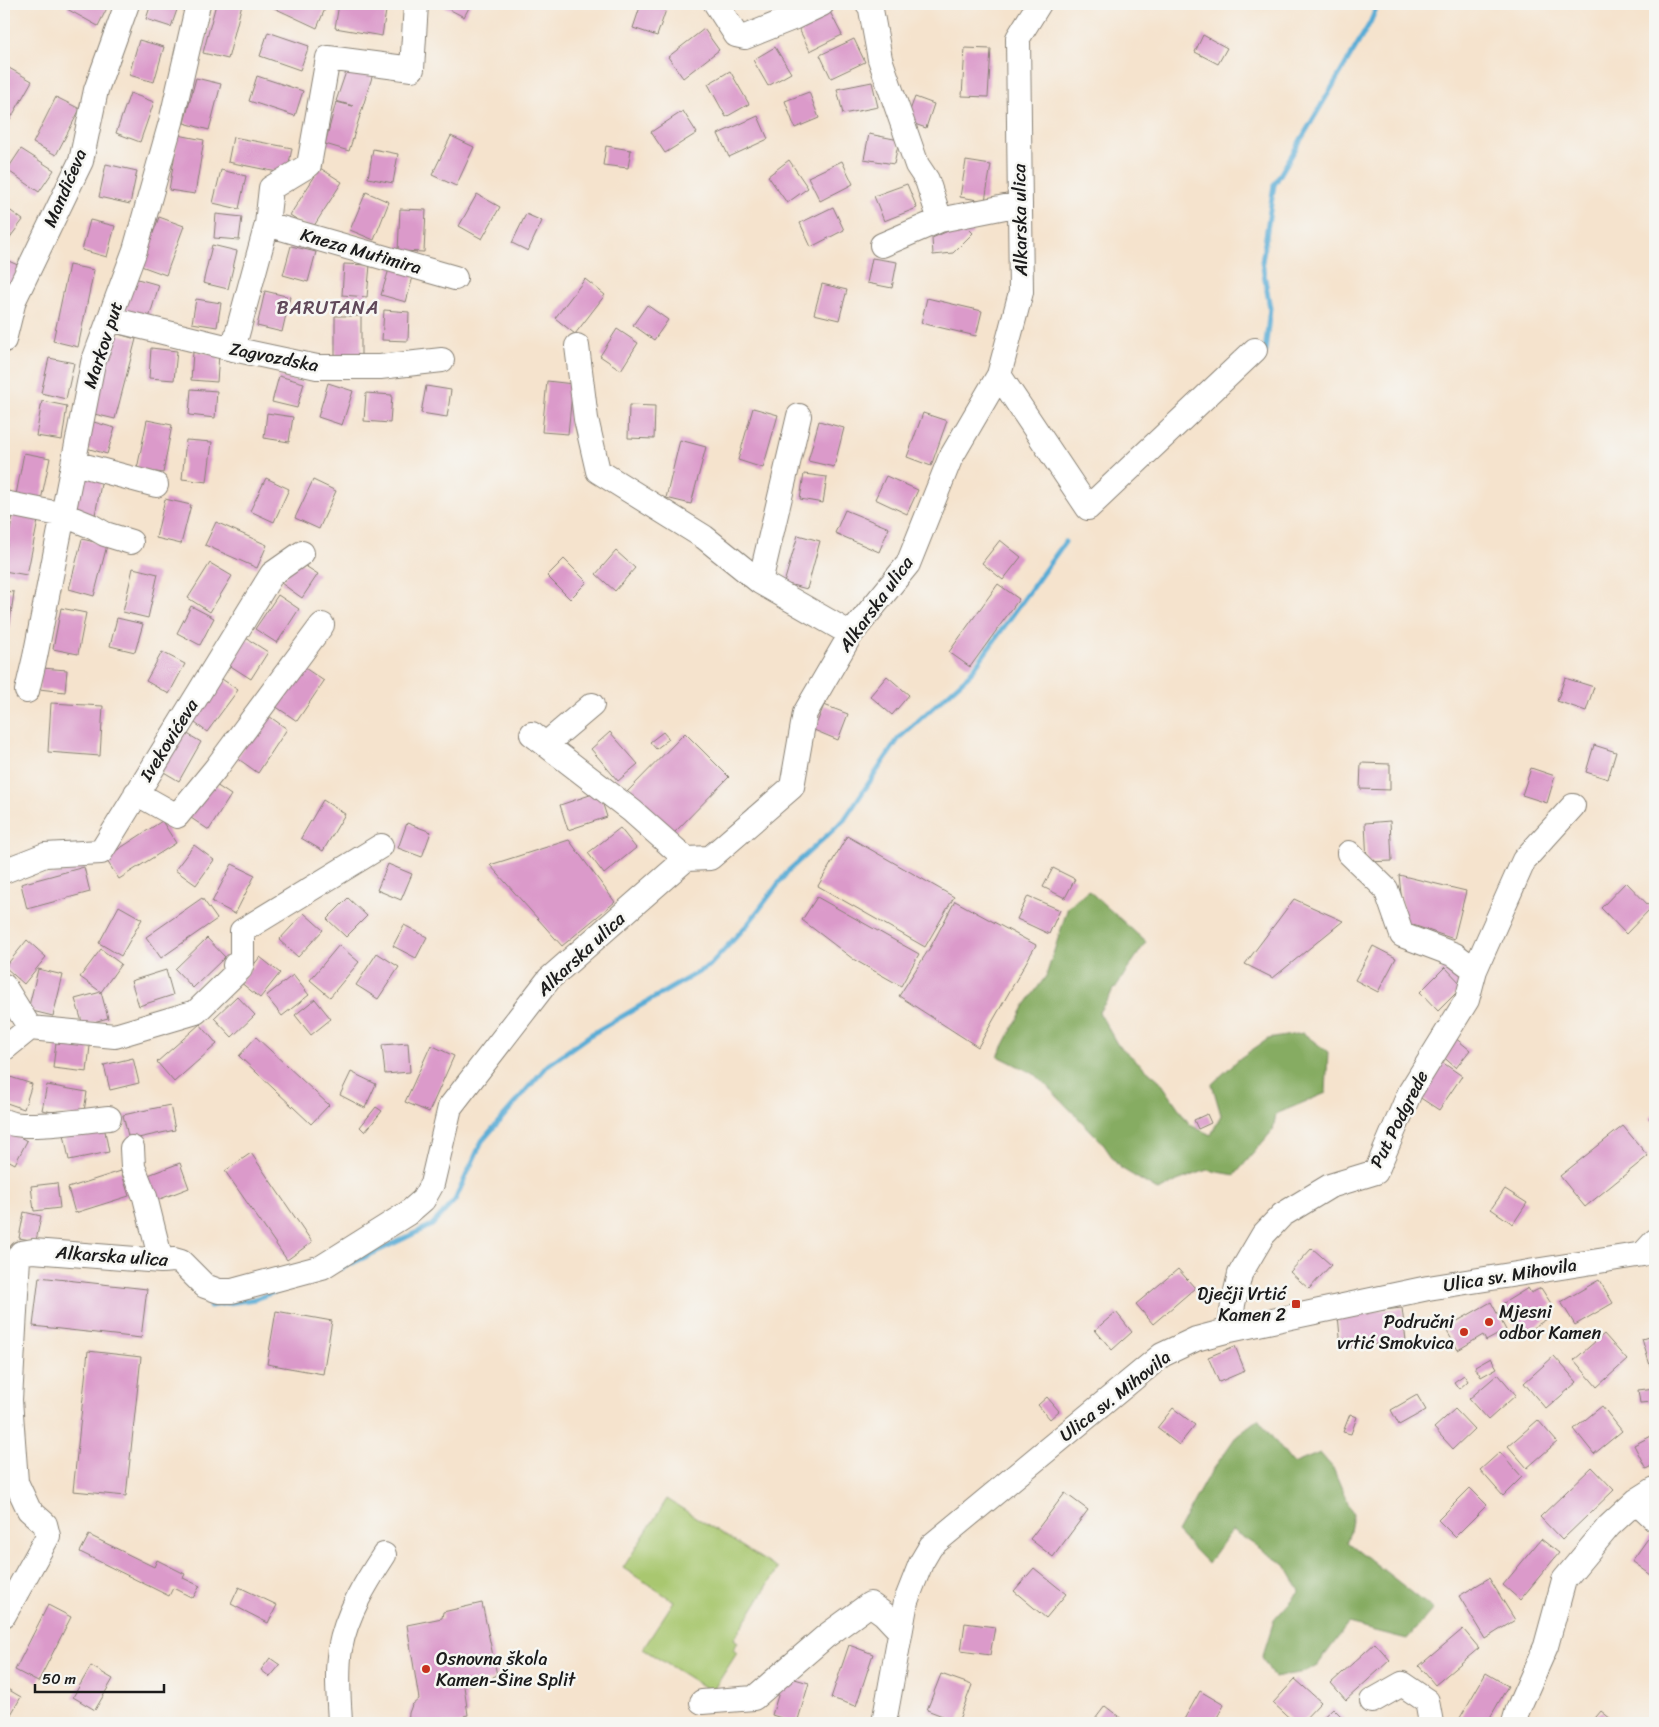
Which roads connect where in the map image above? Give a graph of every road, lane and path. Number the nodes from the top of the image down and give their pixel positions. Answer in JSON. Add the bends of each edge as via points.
{"nodes":[{"id":1,"x":126,"y":4,"type":"edge"},
{"id":2,"x":198,"y":4,"type":"edge"},
{"id":3,"x":416,"y":4,"type":"edge"},
{"id":4,"x":716,"y":4,"type":"edge"},
{"id":5,"x":822,"y":4,"type":"edge"},
{"id":6,"x":868,"y":4,"type":"edge"},
{"id":7,"x":1039,"y":4,"type":"edge"},
{"id":8,"x":1020,"y":204,"type":"junction"},
{"id":9,"x":940,"y":220,"type":"junction"},
{"id":10,"x":267,"y":224,"type":"junction"},
{"id":11,"x":882,"y":245,"type":"dead end"},
{"id":12,"x":456,"y":278,"type":"dead end"},
{"id":13,"x":110,"y":319,"type":"junction"},
{"id":14,"x":4,"y":340,"type":"edge"},
{"id":15,"x":577,"y":346,"type":"dead end"},
{"id":16,"x":233,"y":350,"type":"junction"},
{"id":17,"x":1254,"y":350,"type":"dead end"},
{"id":18,"x":442,"y":360,"type":"dead end"},
{"id":19,"x":999,"y":375,"type":"junction"},
{"id":20,"x":799,"y":416,"type":"dead end"},
{"id":21,"x":74,"y":463,"type":"junction"},
{"id":22,"x":156,"y":485,"type":"dead end"},
{"id":23,"x":4,"y":503,"type":"edge"},
{"id":24,"x":64,"y":515,"type":"junction"},
{"id":25,"x":131,"y":542,"type":"dead end"},
{"id":26,"x":302,"y":553,"type":"dead end"},
{"id":27,"x":760,"y":582,"type":"junction"},
{"id":28,"x":322,"y":625,"type":"dead end"},
{"id":29,"x":851,"y":634,"type":"junction"},
{"id":30,"x":27,"y":691,"type":"dead end"},
{"id":31,"x":592,"y":706,"type":"dead end"},
{"id":32,"x":136,"y":793,"type":"junction"},
{"id":33,"x":1573,"y":806,"type":"dead end"},
{"id":34,"x":381,"y":846,"type":"dead end"},
{"id":35,"x":1349,"y":852,"type":"dead end"},
{"id":36,"x":686,"y":859,"type":"junction"},
{"id":37,"x":4,"y":871,"type":"edge"},
{"id":38,"x":1475,"y":970,"type":"junction"},
{"id":39,"x":4,"y":986,"type":"edge"},
{"id":40,"x":30,"y":1028,"type":"junction"},
{"id":41,"x":4,"y":1049,"type":"edge"},
{"id":42,"x":109,"y":1118,"type":"dead end"},
{"id":43,"x":4,"y":1121,"type":"edge"},
{"id":44,"x":132,"y":1148,"type":"dead end"},
{"id":45,"x":1651,"y":1254,"type":"edge"},
{"id":46,"x":161,"y":1261,"type":"junction"},
{"id":47,"x":1230,"y":1330,"type":"junction"},
{"id":48,"x":1646,"y":1495,"type":"edge"},
{"id":49,"x":4,"y":1500,"type":"edge"},
{"id":50,"x":29,"y":1510,"type":"junction"},
{"id":51,"x":1655,"y":1519,"type":"edge"},
{"id":52,"x":384,"y":1555,"type":"dead end"},
{"id":53,"x":4,"y":1616,"type":"edge"},
{"id":54,"x":900,"y":1631,"type":"junction"},
{"id":55,"x":702,"y":1702,"type":"dead end"},
{"id":56,"x":1372,"y":1702,"type":"dead end"},
{"id":57,"x":340,"y":1723,"type":"edge"},
{"id":58,"x":884,"y":1723,"type":"edge"},
{"id":59,"x":1431,"y":1723,"type":"edge"},
{"id":60,"x":1514,"y":1723,"type":"edge"}],
"edges":[{"from":1,"to":14,"type":"street","name":"Mandićeva","via":[[96,90],[81,161],[14,300]]},
{"from":2,"to":13,"type":"street","name":"Markov put","via":[[171,122],[138,241]]},
{"from":3,"to":10,"type":"street","via":[[412,69],[328,58],[309,165],[271,188]]},
{"from":4,"to":5,"type":"street","via":[[736,36],[745,37]]},
{"from":6,"to":9,"type":"street","via":[[880,59]]},
{"from":7,"to":8,"type":"street","name":"Alkarska ulica","via":[[1018,38]]},
{"from":8,"to":9,"type":"street"},
{"from":8,"to":19,"type":"street","name":"Alkarska ulica","via":[[1021,292]]},
{"from":9,"to":11,"type":"street"},
{"from":10,"to":12,"type":"street","name":"Kneza Mutimira"},
{"from":10,"to":16,"type":"street"},
{"from":13,"to":16,"type":"street","name":"Zagvozdska"},
{"from":13,"to":21,"type":"street","name":"Markov put","via":[[93,363]]},
{"from":15,"to":27,"type":"street","via":[[586,419],[598,471],[704,538]]},
{"from":16,"to":18,"type":"street","name":"Zagvozdska","via":[[317,367],[380,367]]},
{"from":17,"to":19,"type":"street","via":[[1088,508]]},
{"from":19,"to":29,"type":"street","name":"Alkarska ulica","via":[[950,459],[908,564]]},
{"from":20,"to":27,"type":"street"},
{"from":21,"to":22,"type":"street"},
{"from":21,"to":24,"type":"street","name":"Markov put"},
{"from":23,"to":24,"type":"street"},
{"from":24,"to":25,"type":"street","via":[[104,534]]},
{"from":24,"to":30,"type":"street","name":"Markov put"},
{"from":26,"to":32,"type":"street","name":"Ivekovićeva","via":[[272,574]]},
{"from":27,"to":29,"type":"street"},
{"from":28,"to":32,"type":"street","via":[[177,816]]},
{"from":29,"to":36,"type":"street","name":"Alkarska ulica","via":[[805,713],[792,787],[710,858]]},
{"from":31,"to":36,"type":"street","via":[[539,739],[632,810]]},
{"from":32,"to":37,"type":"street","name":"Ivekovićeva","via":[[101,852],[45,855]]},
{"from":33,"to":38,"type":"street","via":[[1524,860]]},
{"from":34,"to":40,"type":"street","via":[[242,931],[242,964],[235,964],[240,969],[196,1012],[115,1036]]},
{"from":35,"to":38,"type":"street","via":[[1386,889],[1402,935],[1455,955]]},
{"from":36,"to":46,"type":"street","name":"Alkarska ulica","via":[[549,979],[450,1107],[432,1184],[423,1200],[408,1213],[322,1267],[232,1291],[206,1286],[181,1262]]},
{"from":38,"to":47,"type":"street","name":"Put Podgrede","via":[[1467,1000],[1410,1092],[1376,1172],[1330,1186],[1282,1215],[1263,1235],[1240,1274]]},
{"from":39,"to":40,"type":"street"},
{"from":40,"to":41,"type":"street"},
{"from":42,"to":43,"type":"street","via":[[41,1126]]},
{"from":44,"to":46,"type":"street","via":[[132,1167],[145,1197]]},
{"from":45,"to":47,"type":"street","name":"Ulica sv. Mihovila","via":[[1428,1288]]},
{"from":46,"to":50,"type":"street","name":"Alkarska ulica","via":[[33,1251],[21,1253],[18,1258],[10,1400],[16,1482]]},
{"from":47,"to":54,"type":"street","name":"Ulica sv. Mihovila","via":[[1196,1339],[1162,1355],[931,1546],[909,1595]]},
{"from":48,"to":51,"type":"street"},
{"from":48,"to":60,"type":"street","via":[[1609,1526],[1564,1580],[1546,1646]]},
{"from":49,"to":50,"type":"street"},
{"from":50,"to":53,"type":"street","name":"Alkarska ulica","via":[[45,1524],[48,1536]]},
{"from":52,"to":57,"type":"street","via":[[361,1589],[340,1649]]},
{"from":54,"to":55,"type":"street","via":[[870,1604],[826,1636],[754,1698]]},
{"from":54,"to":58,"type":"street","name":"Ulica sv. Mihovila"},
{"from":56,"to":59,"type":"street","via":[[1402,1684],[1426,1701]]}]}
